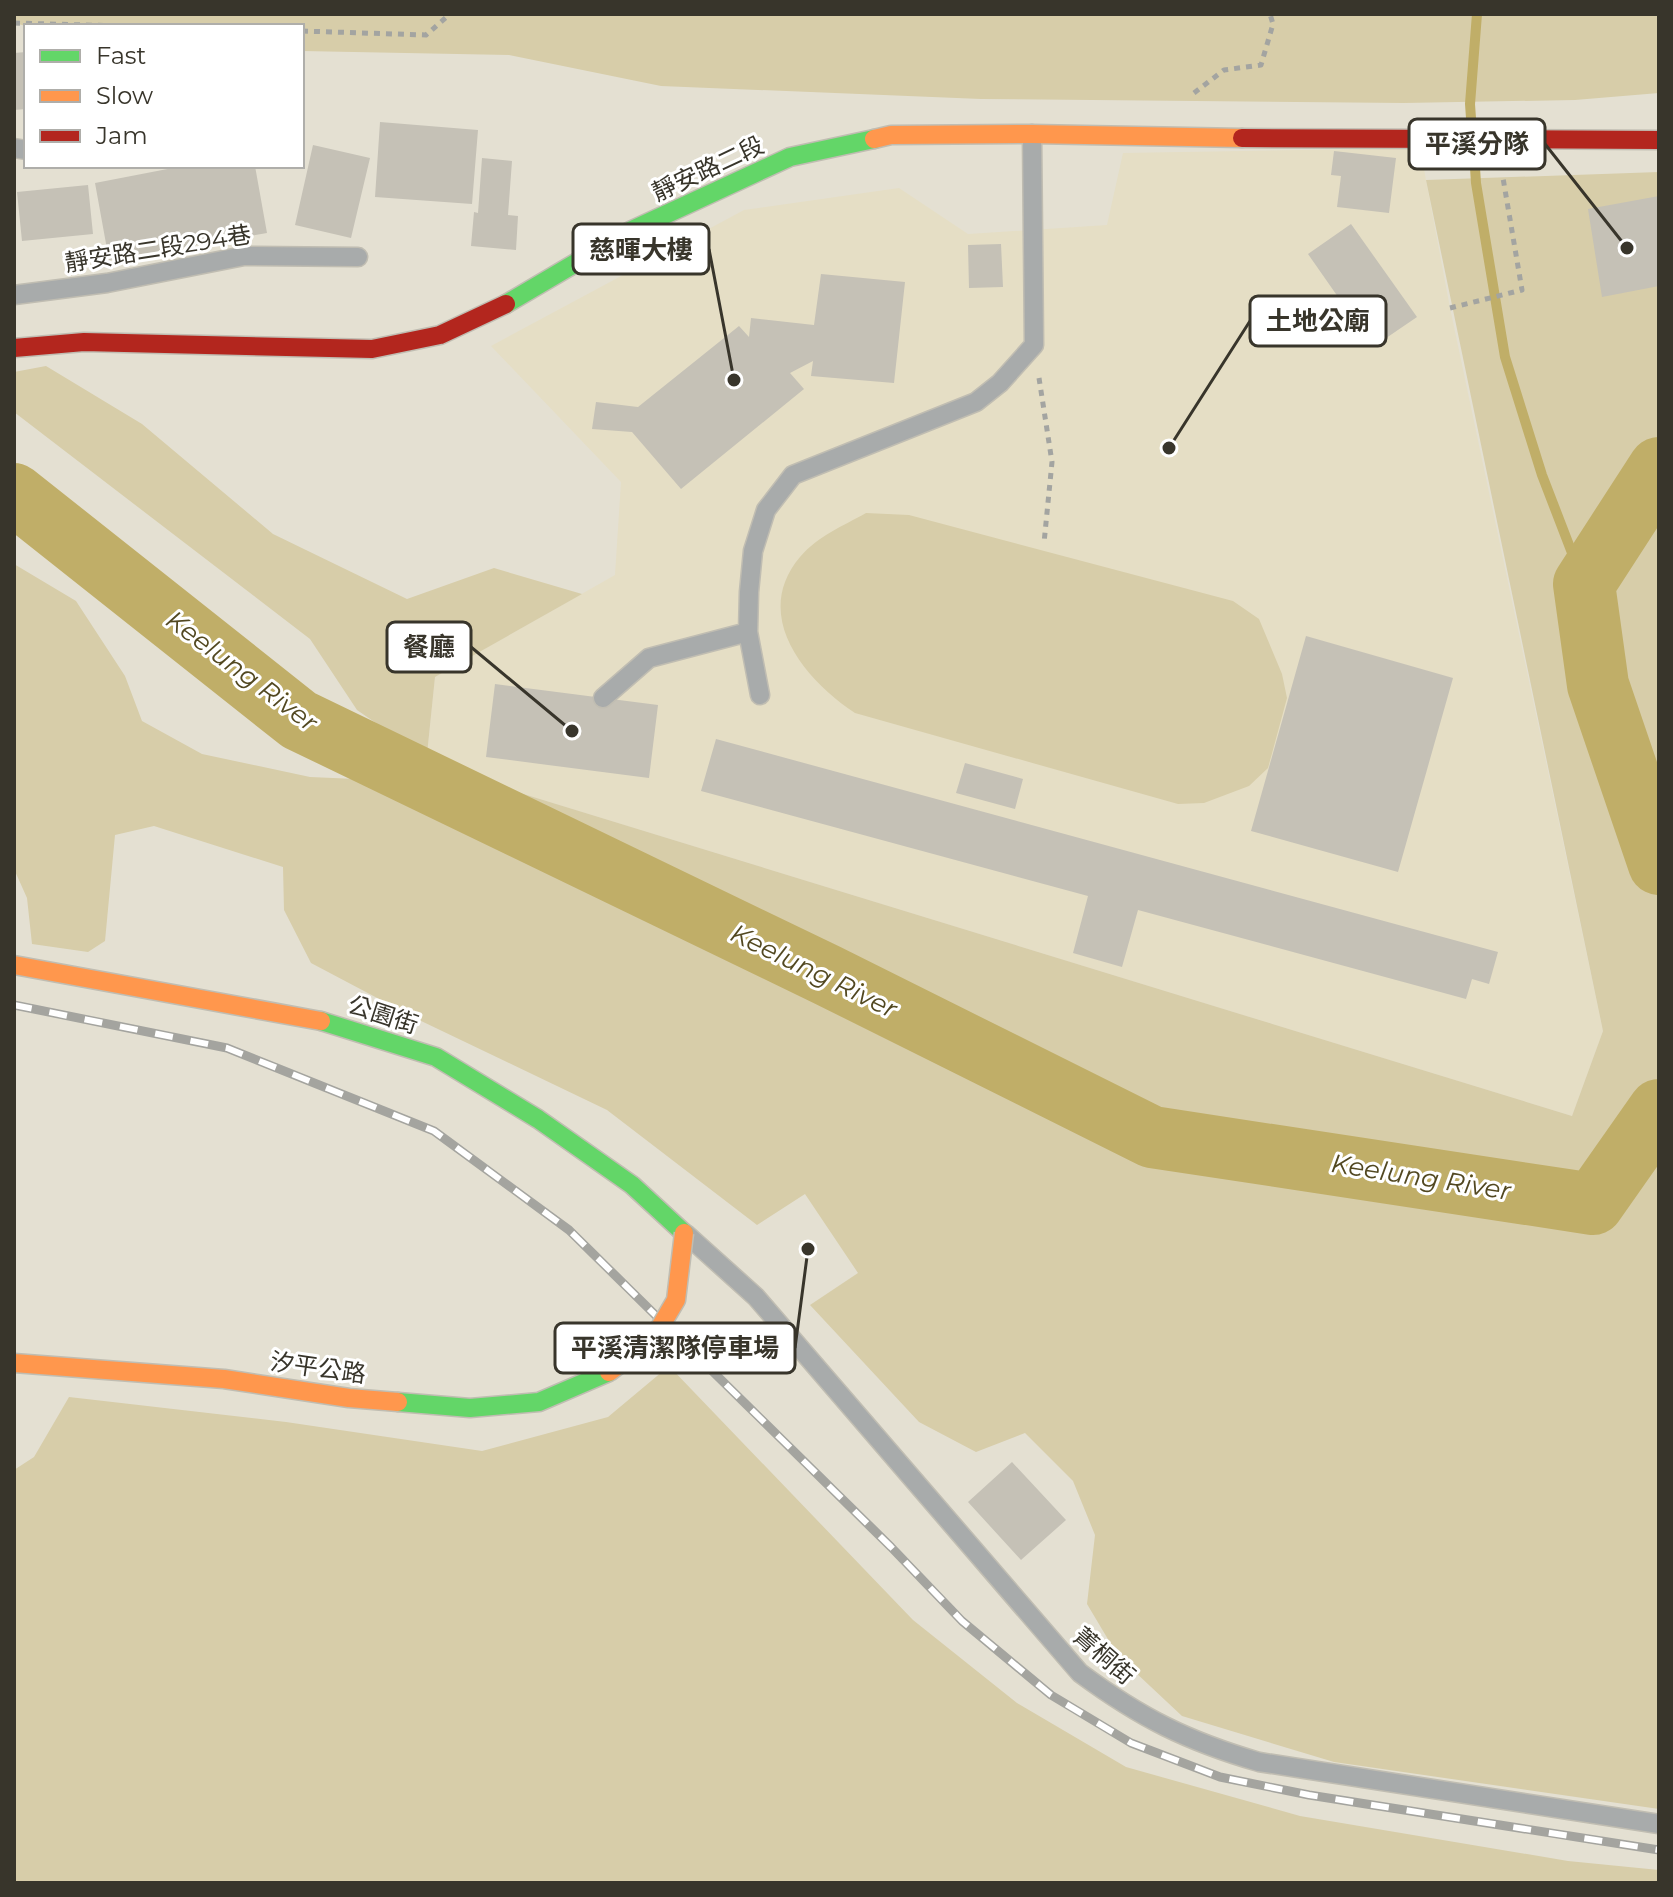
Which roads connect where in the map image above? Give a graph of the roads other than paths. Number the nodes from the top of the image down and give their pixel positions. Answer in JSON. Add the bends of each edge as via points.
{"nodes":[{"id":1,"x":1032,"y":134,"type":"junction"},
{"id":2,"x":1659,"y":140,"type":"edge"},
{"id":3,"x":358,"y":257,"type":"dead end"},
{"id":4,"x":14,"y":295,"type":"edge"},
{"id":5,"x":14,"y":348,"type":"edge"},
{"id":6,"x":748,"y":632,"type":"junction"},
{"id":7,"x":760,"y":695,"type":"dead end"},
{"id":8,"x":603,"y":698,"type":"dead end"},
{"id":9,"x":14,"y":965,"type":"edge"},
{"id":10,"x":684,"y":1233,"type":"junction"},
{"id":11,"x":14,"y":1363,"type":"edge"},
{"id":12,"x":1659,"y":1824,"type":"edge"}],
"edges":[{"from":1,"to":2,"type":"main road","name":"靜安路二段"},
{"from":1,"to":5,"type":"main road","name":"靜安路二段","via":[[891,135],[790,157],[630,231],[502,307],[440,335],[372,349],[84,342]]},
{"from":1,"to":6,"type":"lane","via":[[1034,345],[976,402],[793,475],[766,510],[753,551]]},
{"from":3,"to":4,"type":"lane","name":"靜安路二段294巷","via":[[244,256]]},
{"from":6,"to":7,"type":"lane"},
{"from":6,"to":8,"type":"lane","via":[[649,658]]},
{"from":9,"to":10,"type":"main road","name":"公園街","via":[[332,1023],[436,1057],[632,1185]]},
{"from":10,"to":11,"type":"main road","name":"汐平公路","bridge":true,"via":[[676,1300],[653,1339],[609,1372],[539,1402],[470,1408],[349,1398],[224,1379]]},
{"from":10,"to":12,"type":"lane","name":"菁桐街","via":[[756,1297],[1080,1673],[1124,1706],[1176,1733],[1259,1762]]}]}
